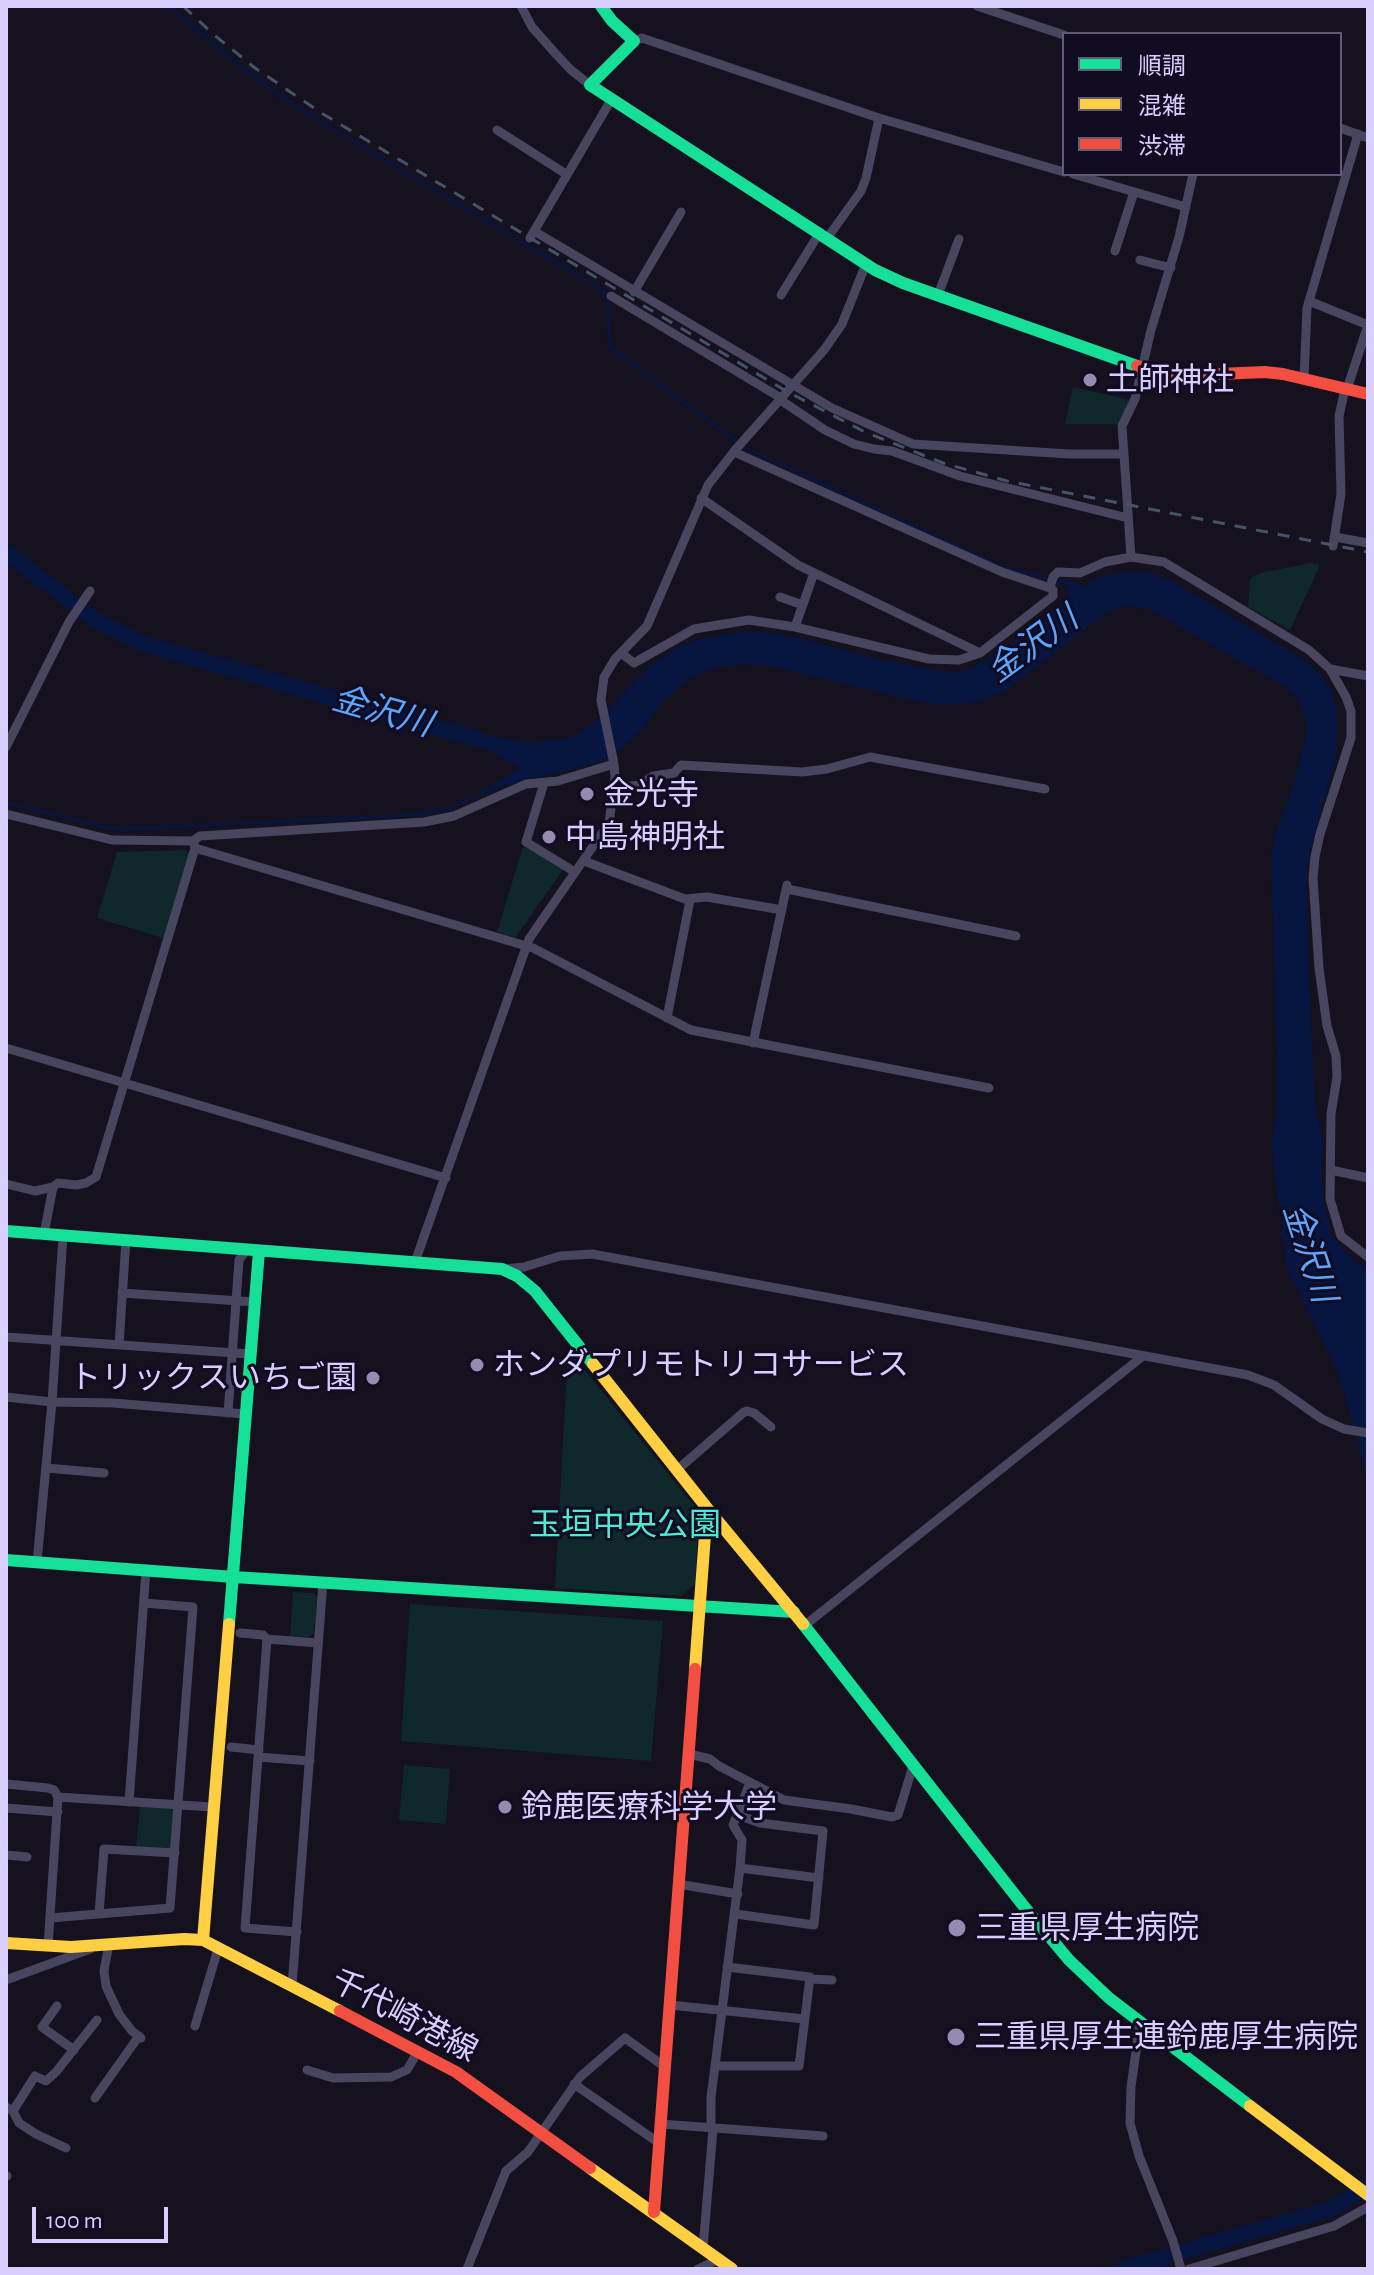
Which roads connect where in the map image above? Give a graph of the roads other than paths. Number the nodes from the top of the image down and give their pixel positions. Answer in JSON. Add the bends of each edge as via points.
{"nodes":[{"id":1,"x":521,"y":6,"type":"edge"},
{"id":2,"x":601,"y":6,"type":"edge"},
{"id":3,"x":977,"y":6,"type":"edge"},
{"id":4,"x":1062,"y":34,"type":"edge"},
{"id":5,"x":634,"y":41,"type":"junction"},
{"id":6,"x":590,"y":85,"type":"junction"},
{"id":7,"x":611,"y":100,"type":"junction"},
{"id":8,"x":879,"y":118,"type":"junction"},
{"id":9,"x":1342,"y":129,"type":"edge"},
{"id":10,"x":497,"y":130,"type":"dead end"},
{"id":11,"x":1363,"y":136,"type":"edge"},
{"id":12,"x":1062,"y":171,"type":"edge"},
{"id":13,"x":566,"y":174,"type":"junction"},
{"id":14,"x":1080,"y":176,"type":"edge"},
{"id":15,"x":1193,"y":176,"type":"edge"},
{"id":16,"x":1134,"y":192,"type":"junction"},
{"id":17,"x":1186,"y":207,"type":"junction"},
{"id":18,"x":681,"y":212,"type":"dead end"},
{"id":19,"x":824,"y":235,"type":"junction"},
{"id":20,"x":959,"y":239,"type":"dead end"},
{"id":21,"x":1115,"y":251,"type":"dead end"},
{"id":22,"x":1140,"y":260,"type":"dead end"},
{"id":23,"x":866,"y":264,"type":"junction"},
{"id":24,"x":1171,"y":268,"type":"junction"},
{"id":25,"x":634,"y":292,"type":"junction"},
{"id":26,"x":781,"y":295,"type":"dead end"},
{"id":27,"x":938,"y":295,"type":"junction"},
{"id":28,"x":611,"y":296,"type":"dead end"},
{"id":29,"x":1309,"y":301,"type":"junction"},
{"id":30,"x":1368,"y":325,"type":"edge"},
{"id":31,"x":1141,"y":367,"type":"junction"},
{"id":32,"x":1304,"y":379,"type":"junction"},
{"id":33,"x":791,"y":385,"type":"junction"},
{"id":34,"x":1346,"y":389,"type":"junction"},
{"id":35,"x":1368,"y":394,"type":"edge"},
{"id":36,"x":780,"y":398,"type":"junction"},
{"id":37,"x":738,"y":446,"type":"junction"},
{"id":38,"x":1123,"y":454,"type":"junction"},
{"id":39,"x":701,"y":498,"type":"junction"},
{"id":40,"x":1128,"y":518,"type":"junction"},
{"id":41,"x":1368,"y":543,"type":"edge"},
{"id":42,"x":1131,"y":557,"type":"junction"},
{"id":43,"x":814,"y":573,"type":"junction"},
{"id":44,"x":1051,"y":583,"type":"junction"},
{"id":45,"x":90,"y":591,"type":"dead end"},
{"id":46,"x":780,"y":597,"type":"dead end"},
{"id":47,"x":803,"y":605,"type":"junction"},
{"id":48,"x":795,"y":627,"type":"junction"},
{"id":49,"x":621,"y":653,"type":"junction"},
{"id":50,"x":980,"y":653,"type":"junction"},
{"id":51,"x":1330,"y":669,"type":"junction"},
{"id":52,"x":1368,"y":676,"type":"edge"},
{"id":53,"x":6,"y":747,"type":"edge"},
{"id":54,"x":614,"y":764,"type":"junction"},
{"id":55,"x":544,"y":783,"type":"junction"},
{"id":56,"x":614,"y":788,"type":"junction"},
{"id":57,"x":1045,"y":789,"type":"dead end"},
{"id":58,"x":6,"y":814,"type":"edge"},
{"id":59,"x":194,"y":844,"type":"junction"},
{"id":60,"x":584,"y":861,"type":"junction"},
{"id":61,"x":575,"y":872,"type":"junction"},
{"id":62,"x":690,"y":900,"type":"junction"},
{"id":63,"x":782,"y":910,"type":"junction"},
{"id":64,"x":1016,"y":936,"type":"dead end"},
{"id":65,"x":527,"y":947,"type":"junction"},
{"id":66,"x":667,"y":1018,"type":"junction"},
{"id":67,"x":753,"y":1043,"type":"junction"},
{"id":68,"x":6,"y":1048,"type":"edge"},
{"id":69,"x":124,"y":1084,"type":"junction"},
{"id":70,"x":989,"y":1088,"type":"dead end"},
{"id":71,"x":1331,"y":1170,"type":"junction"},
{"id":72,"x":446,"y":1178,"type":"junction"},
{"id":73,"x":1368,"y":1178,"type":"edge"},
{"id":74,"x":6,"y":1184,"type":"edge"},
{"id":75,"x":53,"y":1187,"type":"junction"},
{"id":76,"x":6,"y":1231,"type":"edge"},
{"id":77,"x":44,"y":1234,"type":"junction"},
{"id":78,"x":63,"y":1236,"type":"junction"},
{"id":79,"x":126,"y":1240,"type":"junction"},
{"id":80,"x":253,"y":1250,"type":"junction"},
{"id":81,"x":1368,"y":1257,"type":"edge"},
{"id":82,"x":415,"y":1262,"type":"junction"},
{"id":83,"x":502,"y":1269,"type":"junction"},
{"id":84,"x":122,"y":1293,"type":"junction"},
{"id":85,"x":236,"y":1301,"type":"junction"},
{"id":86,"x":255,"y":1302,"type":"junction"},
{"id":87,"x":6,"y":1337,"type":"edge"},
{"id":88,"x":56,"y":1340,"type":"junction"},
{"id":89,"x":119,"y":1345,"type":"junction"},
{"id":90,"x":232,"y":1353,"type":"junction"},
{"id":91,"x":250,"y":1354,"type":"junction"},
{"id":92,"x":1143,"y":1356,"type":"junction"},
{"id":93,"x":6,"y":1397,"type":"edge"},
{"id":94,"x":52,"y":1402,"type":"junction"},
{"id":95,"x":228,"y":1413,"type":"junction"},
{"id":96,"x":245,"y":1414,"type":"junction"},
{"id":97,"x":771,"y":1427,"type":"dead end"},
{"id":98,"x":1368,"y":1433,"type":"edge"},
{"id":99,"x":46,"y":1468,"type":"junction"},
{"id":100,"x":677,"y":1470,"type":"junction"},
{"id":101,"x":104,"y":1473,"type":"dead end"},
{"id":102,"x":707,"y":1508,"type":"junction"},
{"id":103,"x":6,"y":1560,"type":"edge"},
{"id":104,"x":37,"y":1562,"type":"junction"},
{"id":105,"x":146,"y":1570,"type":"junction"},
{"id":106,"x":234,"y":1577,"type":"junction"},
{"id":107,"x":323,"y":1582,"type":"junction"},
{"id":108,"x":144,"y":1603,"type":"junction"},
{"id":109,"x":699,"y":1605,"type":"junction"},
{"id":110,"x":794,"y":1612,"type":"junction"},
{"id":111,"x":804,"y":1626,"type":"junction"},
{"id":112,"x":240,"y":1633,"type":"dead end"},
{"id":113,"x":267,"y":1639,"type":"junction"},
{"id":114,"x":318,"y":1643,"type":"junction"},
{"id":115,"x":231,"y":1747,"type":"dead end"},
{"id":116,"x":258,"y":1753,"type":"junction"},
{"id":117,"x":689,"y":1754,"type":"junction"},
{"id":118,"x":310,"y":1761,"type":"junction"},
{"id":119,"x":913,"y":1766,"type":"junction"},
{"id":120,"x":750,"y":1783,"type":"junction"},
{"id":121,"x":6,"y":1784,"type":"edge"},
{"id":122,"x":58,"y":1797,"type":"junction"},
{"id":123,"x":129,"y":1802,"type":"junction"},
{"id":124,"x":179,"y":1805,"type":"junction"},
{"id":125,"x":212,"y":1807,"type":"junction"},
{"id":126,"x":6,"y":1808,"type":"edge"},
{"id":127,"x":58,"y":1812,"type":"junction"},
{"id":128,"x":738,"y":1815,"type":"junction"},
{"id":129,"x":175,"y":1853,"type":"junction"},
{"id":130,"x":6,"y":1855,"type":"edge"},
{"id":131,"x":27,"y":1857,"type":"dead end"},
{"id":132,"x":740,"y":1868,"type":"junction"},
{"id":133,"x":819,"y":1878,"type":"junction"},
{"id":134,"x":678,"y":1884,"type":"junction"},
{"id":135,"x":738,"y":1894,"type":"junction"},
{"id":136,"x":99,"y":1914,"type":"junction"},
{"id":137,"x":736,"y":1914,"type":"junction"},
{"id":138,"x":50,"y":1918,"type":"junction"},
{"id":139,"x":297,"y":1932,"type":"junction"},
{"id":140,"x":203,"y":1940,"type":"junction"},
{"id":141,"x":6,"y":1943,"type":"edge"},
{"id":142,"x":107,"y":1944,"type":"junction"},
{"id":143,"x":48,"y":1946,"type":"junction"},
{"id":144,"x":218,"y":1949,"type":"junction"},
{"id":145,"x":727,"y":1967,"type":"junction"},
{"id":146,"x":810,"y":1979,"type":"junction"},
{"id":147,"x":6,"y":1980,"type":"edge"},
{"id":148,"x":832,"y":1980,"type":"dead end"},
{"id":149,"x":292,"y":1986,"type":"junction"},
{"id":150,"x":670,"y":2005,"type":"junction"},
{"id":151,"x":57,"y":2006,"type":"dead end"},
{"id":152,"x":722,"y":2010,"type":"junction"},
{"id":153,"x":805,"y":2019,"type":"junction"},
{"id":154,"x":97,"y":2020,"type":"dead end"},
{"id":155,"x":1140,"y":2023,"type":"junction"},
{"id":156,"x":195,"y":2026,"type":"dead end"},
{"id":157,"x":74,"y":2050,"type":"junction"},
{"id":158,"x":418,"y":2051,"type":"junction"},
{"id":159,"x":715,"y":2066,"type":"junction"},
{"id":160,"x":665,"y":2067,"type":"junction"},
{"id":161,"x":307,"y":2070,"type":"dead end"},
{"id":162,"x":574,"y":2084,"type":"junction"},
{"id":163,"x":95,"y":2098,"type":"dead end"},
{"id":164,"x":10,"y":2109,"type":"edge"},
{"id":165,"x":661,"y":2124,"type":"junction"},
{"id":166,"x":712,"y":2128,"type":"junction"},
{"id":167,"x":541,"y":2131,"type":"junction"},
{"id":168,"x":823,"y":2136,"type":"dead end"},
{"id":169,"x":659,"y":2143,"type":"junction"},
{"id":170,"x":66,"y":2148,"type":"dead end"},
{"id":171,"x":1368,"y":2195,"type":"edge"},
{"id":172,"x":1368,"y":2207,"type":"edge"},
{"id":173,"x":654,"y":2212,"type":"junction"},
{"id":174,"x":703,"y":2248,"type":"junction"},
{"id":175,"x":719,"y":2259,"type":"junction"},
{"id":176,"x":1220,"y":2265,"type":"edge"},
{"id":177,"x":1183,"y":2268,"type":"edge"},
{"id":178,"x":467,"y":2269,"type":"edge"},
{"id":179,"x":698,"y":2269,"type":"edge"},
{"id":180,"x":732,"y":2269,"type":"edge"}],
"edges":[{"from":1,"to":6,"type":"street","via":[[532,27]]},
{"from":2,"to":5,"type":"street"},
{"from":3,"to":4,"type":"street"},
{"from":5,"to":6,"type":"street"},
{"from":5,"to":8,"type":"street","via":[[642,38]]},
{"from":6,"to":7,"type":"street"},
{"from":7,"to":13,"type":"street"},
{"from":7,"to":19,"type":"street"},
{"from":8,"to":12,"type":"street"},
{"from":8,"to":19,"type":"street","via":[[861,191]]},
{"from":9,"to":11,"type":"street"},
{"from":10,"to":13,"type":"street"},
{"from":11,"to":29,"type":"street"},
{"from":13,"to":25,"type":"street","via":[[532,234]]},
{"from":14,"to":16,"type":"street"},
{"from":15,"to":17,"type":"street"},
{"from":16,"to":17,"type":"street"},
{"from":16,"to":21,"type":"street"},
{"from":17,"to":24,"type":"street"},
{"from":18,"to":25,"type":"street"},
{"from":19,"to":23,"type":"street"},
{"from":19,"to":26,"type":"street"},
{"from":20,"to":27,"type":"street"},
{"from":22,"to":24,"type":"street"},
{"from":23,"to":27,"type":"street"},
{"from":23,"to":33,"type":"street","via":[[842,324]]},
{"from":24,"to":31,"type":"street"},
{"from":25,"to":33,"type":"street"},
{"from":27,"to":31,"type":"street"},
{"from":28,"to":36,"type":"street"},
{"from":29,"to":30,"type":"street"},
{"from":29,"to":32,"type":"street"},
{"from":30,"to":34,"type":"street"},
{"from":31,"to":32,"type":"street","via":[[1171,376],[1253,372]]},
{"from":31,"to":38,"type":"street","via":[[1135,399],[1122,426]]},
{"from":32,"to":34,"type":"street"},
{"from":33,"to":36,"type":"street"},
{"from":33,"to":38,"type":"street","via":[[913,444]]},
{"from":34,"to":35,"type":"street"},
{"from":34,"to":41,"type":"street","via":[[1339,416],[1341,494],[1334,541]]},
{"from":36,"to":37,"type":"street"},
{"from":36,"to":40,"type":"street","via":[[854,444]]},
{"from":37,"to":39,"type":"street"},
{"from":37,"to":44,"type":"street","via":[[1002,572]]},
{"from":38,"to":40,"type":"street"},
{"from":39,"to":43,"type":"street"},
{"from":39,"to":49,"type":"street","via":[[647,626]]},
{"from":40,"to":42,"type":"street"},
{"from":42,"to":44,"type":"street","via":[[1080,573],[1058,572]]},
{"from":42,"to":51,"type":"street","via":[[1164,562],[1309,650]]},
{"from":43,"to":47,"type":"street"},
{"from":43,"to":50,"type":"street"},
{"from":44,"to":50,"type":"street","via":[[1053,596]]},
{"from":45,"to":53,"type":"street"},
{"from":46,"to":47,"type":"street"},
{"from":47,"to":48,"type":"street"},
{"from":48,"to":49,"type":"street","via":[[733,621],[694,629],[634,663]]},
{"from":48,"to":50,"type":"street","via":[[940,661]]},
{"from":49,"to":54,"type":"street","via":[[604,677],[601,700]]},
{"from":51,"to":52,"type":"street"},
{"from":51,"to":71,"type":"street","via":[[1346,697],[1352,727],[1320,834],[1313,878],[1324,1013],[1336,1056]]},
{"from":54,"to":55,"type":"street"},
{"from":54,"to":56,"type":"street"},
{"from":55,"to":59,"type":"street","via":[[515,787],[454,816],[424,822],[200,836]]},
{"from":55,"to":61,"type":"street","via":[[526,842]]},
{"from":56,"to":57,"type":"street","via":[[640,785],[653,776],[674,773],[681,765],[802,772],[870,757]]},
{"from":56,"to":60,"type":"street","via":[[609,823]]},
{"from":58,"to":59,"type":"street","via":[[97,838]]},
{"from":59,"to":65,"type":"street"},
{"from":59,"to":69,"type":"street"},
{"from":60,"to":61,"type":"street"},
{"from":60,"to":62,"type":"street"},
{"from":61,"to":65,"type":"street"},
{"from":62,"to":63,"type":"street","via":[[707,897]]},
{"from":62,"to":66,"type":"street"},
{"from":63,"to":64,"type":"street","via":[[787,887]]},
{"from":63,"to":67,"type":"street"},
{"from":65,"to":66,"type":"street"},
{"from":65,"to":72,"type":"street"},
{"from":66,"to":67,"type":"street","via":[[691,1030]]},
{"from":67,"to":70,"type":"street"},
{"from":68,"to":69,"type":"street"},
{"from":69,"to":72,"type":"street"},
{"from":69,"to":75,"type":"street","via":[[96,1177]]},
{"from":71,"to":73,"type":"street"},
{"from":71,"to":81,"type":"street","via":[[1330,1199],[1338,1231]]},
{"from":72,"to":82,"type":"street"},
{"from":74,"to":75,"type":"street","via":[[35,1191]]},
{"from":75,"to":77,"type":"street"},
{"from":76,"to":77,"type":"street"},
{"from":77,"to":78,"type":"street"},
{"from":78,"to":79,"type":"street"},
{"from":78,"to":88,"type":"street"},
{"from":79,"to":80,"type":"street"},
{"from":79,"to":84,"type":"street"},
{"from":80,"to":82,"type":"street"},
{"from":80,"to":85,"type":"street","via":[[239,1260]]},
{"from":80,"to":86,"type":"street"},
{"from":82,"to":83,"type":"street"},
{"from":83,"to":92,"type":"street","via":[[592,1254]]},
{"from":83,"to":100,"type":"street","via":[[535,1291]]},
{"from":84,"to":85,"type":"street"},
{"from":84,"to":89,"type":"street"},
{"from":85,"to":86,"type":"street"},
{"from":85,"to":90,"type":"street"},
{"from":86,"to":91,"type":"street"},
{"from":87,"to":88,"type":"street"},
{"from":88,"to":89,"type":"street"},
{"from":88,"to":94,"type":"street"},
{"from":89,"to":90,"type":"street"},
{"from":90,"to":91,"type":"street"},
{"from":90,"to":95,"type":"street"},
{"from":91,"to":96,"type":"street"},
{"from":92,"to":98,"type":"street","via":[[1263,1380],[1322,1419]]},
{"from":92,"to":111,"type":"street"},
{"from":93,"to":94,"type":"street"},
{"from":94,"to":95,"type":"street"},
{"from":94,"to":99,"type":"street"},
{"from":95,"to":96,"type":"street"},
{"from":96,"to":106,"type":"street"},
{"from":97,"to":100,"type":"street","via":[[744,1412]]},
{"from":99,"to":101,"type":"street"},
{"from":99,"to":104,"type":"street"},
{"from":100,"to":102,"type":"street"},
{"from":102,"to":109,"type":"street"},
{"from":102,"to":110,"type":"street"},
{"from":103,"to":104,"type":"street"},
{"from":104,"to":105,"type":"street"},
{"from":105,"to":106,"type":"street"},
{"from":105,"to":108,"type":"street"},
{"from":106,"to":107,"type":"street"},
{"from":106,"to":125,"type":"street"},
{"from":107,"to":109,"type":"street"},
{"from":107,"to":114,"type":"street"},
{"from":108,"to":123,"type":"street"},
{"from":108,"to":124,"type":"street","via":[[193,1607]]},
{"from":109,"to":110,"type":"street"},
{"from":109,"to":117,"type":"street"},
{"from":110,"to":111,"type":"street"},
{"from":111,"to":119,"type":"street"},
{"from":112,"to":113,"type":"street"},
{"from":113,"to":114,"type":"street"},
{"from":113,"to":116,"type":"street"},
{"from":114,"to":118,"type":"street"},
{"from":115,"to":116,"type":"street"},
{"from":116,"to":118,"type":"street"},
{"from":116,"to":139,"type":"street","via":[[245,1928]]},
{"from":117,"to":120,"type":"street","via":[[710,1759]]},
{"from":117,"to":134,"type":"street"},
{"from":118,"to":139,"type":"street"},
{"from":119,"to":120,"type":"street","via":[[898,1815],[892,1817],[784,1800]]},
{"from":119,"to":155,"type":"street","via":[[1069,1960]]},
{"from":120,"to":128,"type":"street"},
{"from":121,"to":122,"type":"street","via":[[48,1788]]},
{"from":122,"to":123,"type":"street"},
{"from":122,"to":127,"type":"street"},
{"from":123,"to":124,"type":"street"},
{"from":124,"to":125,"type":"street"},
{"from":124,"to":129,"type":"street"},
{"from":125,"to":140,"type":"street"},
{"from":126,"to":127,"type":"street"},
{"from":127,"to":138,"type":"street"},
{"from":128,"to":132,"type":"street","via":[[733,1825],[742,1840]]},
{"from":128,"to":133,"type":"street","via":[[823,1831]]},
{"from":129,"to":136,"type":"street","via":[[170,1908]]},
{"from":129,"to":136,"type":"street","via":[[104,1849]]},
{"from":130,"to":131,"type":"street"},
{"from":132,"to":133,"type":"street"},
{"from":132,"to":135,"type":"street"},
{"from":133,"to":137,"type":"street","via":[[814,1925]]},
{"from":134,"to":135,"type":"street"},
{"from":134,"to":150,"type":"street"},
{"from":135,"to":137,"type":"street"},
{"from":136,"to":138,"type":"street"},
{"from":137,"to":145,"type":"street"},
{"from":138,"to":143,"type":"street"},
{"from":139,"to":149,"type":"street"},
{"from":140,"to":142,"type":"street"},
{"from":140,"to":144,"type":"street","name":"千代崎港線"},
{"from":141,"to":143,"type":"street"},
{"from":142,"to":143,"type":"street"},
{"from":142,"to":147,"type":"street"},
{"from":142,"to":163,"type":"street","via":[[106,1986],[119,2014],[140,2037]]},
{"from":144,"to":149,"type":"street","name":"千代崎港線"},
{"from":144,"to":156,"type":"street"},
{"from":145,"to":146,"type":"street"},
{"from":145,"to":152,"type":"street"},
{"from":146,"to":148,"type":"street"},
{"from":146,"to":153,"type":"street"},
{"from":149,"to":158,"type":"street","name":"千代崎港線"},
{"from":150,"to":152,"type":"street"},
{"from":150,"to":160,"type":"street"},
{"from":151,"to":157,"type":"street","via":[[42,2027]]},
{"from":152,"to":153,"type":"street"},
{"from":152,"to":159,"type":"street"},
{"from":153,"to":159,"type":"street","via":[[799,2066]]},
{"from":154,"to":157,"type":"street"},
{"from":155,"to":171,"type":"street"},
{"from":155,"to":177,"type":"street","via":[[1130,2123]]},
{"from":157,"to":164,"type":"street","via":[[46,2081],[35,2076]]},
{"from":158,"to":161,"type":"street","via":[[407,2070],[391,2077],[333,2078]]},
{"from":158,"to":167,"type":"street","name":"千代崎港線"},
{"from":159,"to":166,"type":"street"},
{"from":160,"to":162,"type":"street","via":[[625,2038]]},
{"from":160,"to":165,"type":"street"},
{"from":162,"to":167,"type":"street"},
{"from":162,"to":169,"type":"street"},
{"from":164,"to":170,"type":"street","via":[[19,2123]]},
{"from":165,"to":166,"type":"street"},
{"from":165,"to":169,"type":"street"},
{"from":166,"to":168,"type":"street"},
{"from":166,"to":174,"type":"street"},
{"from":167,"to":173,"type":"street","name":"千代崎港線"},
{"from":167,"to":178,"type":"street","via":[[528,2152],[506,2171]]},
{"from":169,"to":173,"type":"street"},
{"from":172,"to":176,"type":"street","via":[[1334,2226]]},
{"from":173,"to":174,"type":"street","name":"千代崎港線"},
{"from":174,"to":175,"type":"street","name":"千代崎港線"},
{"from":175,"to":179,"type":"street"},
{"from":175,"to":180,"type":"street","name":"千代崎港線"},
{"from":176,"to":177,"type":"street"}]}
